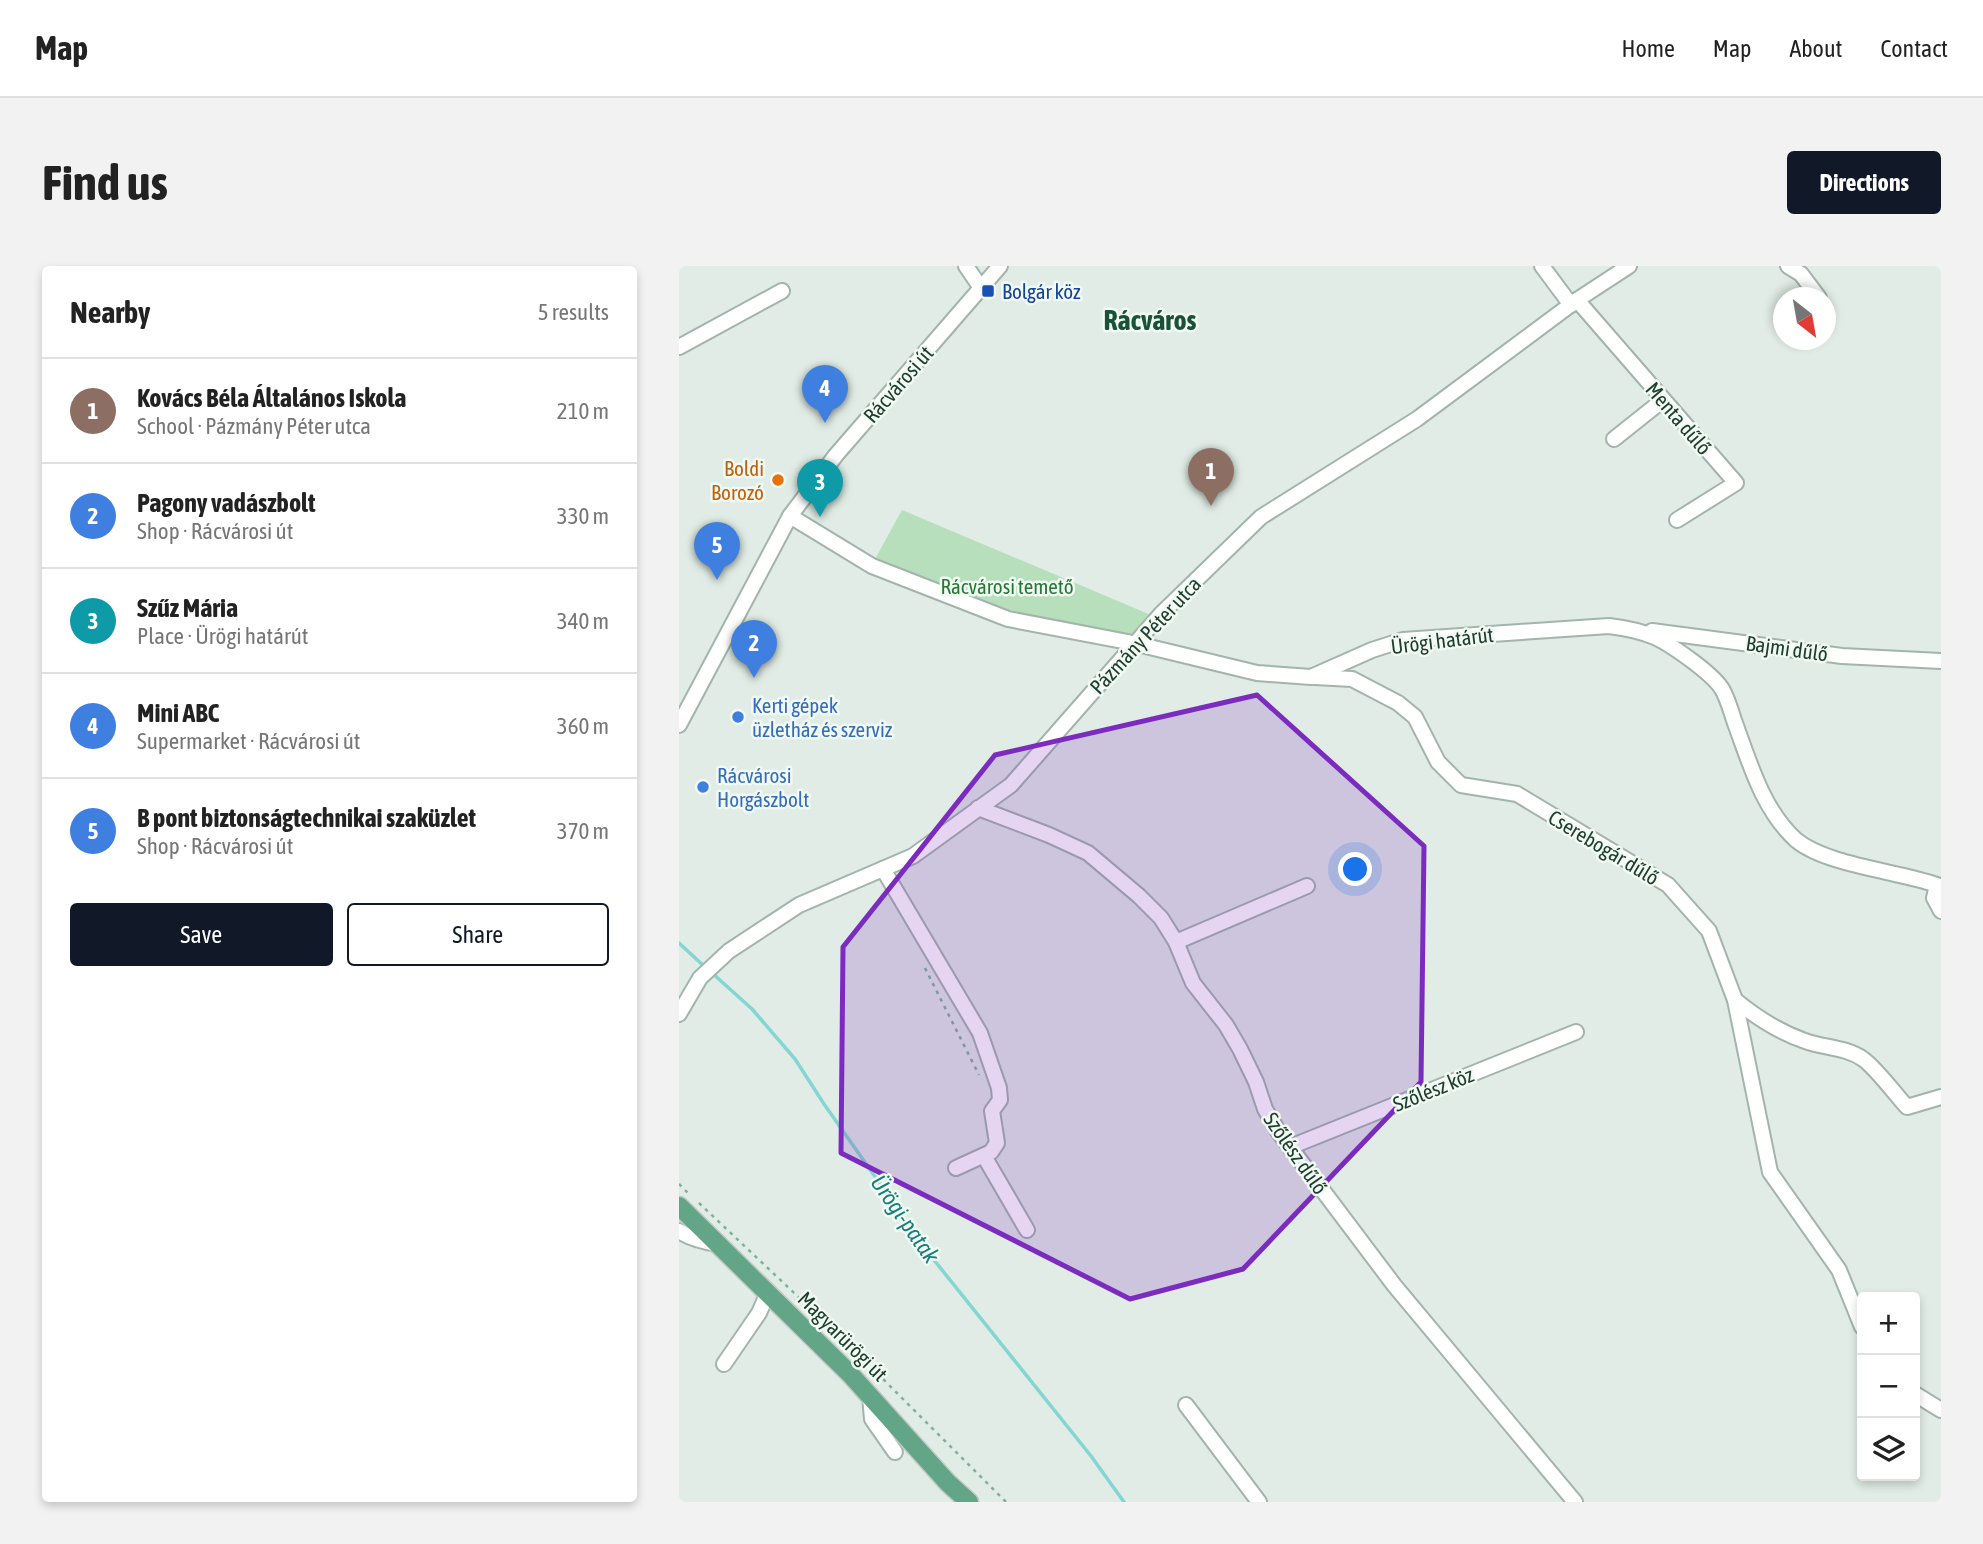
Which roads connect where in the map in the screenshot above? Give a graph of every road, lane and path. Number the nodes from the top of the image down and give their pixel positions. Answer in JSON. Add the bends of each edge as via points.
{"nodes":[{"id":1,"x":966,"y":266,"type":"edge"},
{"id":2,"x":1000,"y":266,"type":"edge"},
{"id":3,"x":1542,"y":266,"type":"edge"},
{"id":4,"x":1629,"y":266,"type":"edge"},
{"id":5,"x":1788,"y":266,"type":"edge"},
{"id":6,"x":1811,"y":287,"type":"edge"},
{"id":7,"x":981,"y":288,"type":"junction"},
{"id":8,"x":782,"y":291,"type":"dead end"},
{"id":9,"x":1574,"y":303,"type":"junction"},
{"id":10,"x":679,"y":347,"type":"edge"},
{"id":11,"x":1663,"y":400,"type":"junction"},
{"id":12,"x":1614,"y":439,"type":"dead end"},
{"id":13,"x":789,"y":516,"type":"junction"},
{"id":14,"x":1677,"y":520,"type":"dead end"},
{"id":15,"x":1633,"y":629,"type":"junction"},
{"id":16,"x":1133,"y":643,"type":"junction"},
{"id":17,"x":1941,"y":661,"type":"edge"},
{"id":18,"x":1311,"y":677,"type":"junction"},
{"id":19,"x":679,"y":725,"type":"edge"},
{"id":20,"x":978,"y":808,"type":"junction"},
{"id":21,"x":883,"y":869,"type":"junction"},
{"id":22,"x":1939,"y":884,"type":"edge"},
{"id":23,"x":1307,"y":887,"type":"dead end"},
{"id":24,"x":1941,"y":911,"type":"edge"},
{"id":25,"x":1176,"y":942,"type":"junction"},
{"id":26,"x":920,"y":959,"type":"dead end"},
{"id":27,"x":1735,"y":1000,"type":"junction"},
{"id":28,"x":679,"y":1014,"type":"edge"},
{"id":29,"x":1576,"y":1032,"type":"dead end"},
{"id":30,"x":984,"y":1084,"type":"dead end"},
{"id":31,"x":1941,"y":1097,"type":"edge"},
{"id":32,"x":1290,"y":1147,"type":"junction"},
{"id":33,"x":984,"y":1156,"type":"junction"},
{"id":34,"x":956,"y":1168,"type":"dead end"},
{"id":35,"x":679,"y":1184,"type":"edge"},
{"id":36,"x":679,"y":1206,"type":"edge"},
{"id":37,"x":1027,"y":1230,"type":"dead end"},
{"id":38,"x":680,"y":1233,"type":"edge"},
{"id":39,"x":719,"y":1244,"type":"junction"},
{"id":40,"x":761,"y":1286,"type":"junction"},
{"id":41,"x":1857,"y":1315,"type":"edge"},
{"id":42,"x":724,"y":1364,"type":"dead end"},
{"id":43,"x":870,"y":1396,"type":"junction"},
{"id":44,"x":1920,"y":1397,"type":"edge"},
{"id":45,"x":1186,"y":1405,"type":"dead end"},
{"id":46,"x":1941,"y":1410,"type":"edge"},
{"id":47,"x":895,"y":1452,"type":"dead end"},
{"id":48,"x":969,"y":1502,"type":"edge"},
{"id":49,"x":1006,"y":1502,"type":"edge"},
{"id":50,"x":1259,"y":1502,"type":"edge"},
{"id":51,"x":1575,"y":1502,"type":"edge"}],
"edges":[{"from":1,"to":7,"type":"street"},
{"from":2,"to":7,"type":"street","name":"Rácvárosi út"},
{"from":3,"to":9,"type":"street","name":"Menta dűlő"},
{"from":4,"to":9,"type":"street","name":"Pázmány Péter utca"},
{"from":5,"to":6,"type":"street"},
{"from":7,"to":13,"type":"street","name":"Rácvárosi út"},
{"from":8,"to":10,"type":"street"},
{"from":9,"to":11,"type":"street","name":"Menta dűlő"},
{"from":9,"to":16,"type":"street","name":"Pázmány Péter utca","via":[[1417,419],[1261,517]]},
{"from":11,"to":12,"type":"street"},
{"from":11,"to":14,"type":"street","name":"Menta dűlő","via":[[1736,483]]},
{"from":13,"to":16,"type":"street","name":"Ürögi határút","via":[[872,566],[1008,619]]},
{"from":13,"to":19,"type":"street","name":"Rácvárosi út"},
{"from":15,"to":17,"type":"street","name":"Bajmi dűlő","via":[[1842,656]]},
{"from":15,"to":18,"type":"street","name":"Ürögi határút","via":[[1609,626],[1403,640]]},
{"from":15,"to":22,"type":"street","name":"Ürögi határút","via":[[1663,639],[1721,688],[1752,773],[1779,821],[1797,841],[1818,853]]},
{"from":16,"to":18,"type":"street","name":"Ürögi határút","via":[[1258,673]]},
{"from":16,"to":20,"type":"street","name":"Pázmány Péter utca","via":[[1011,785]]},
{"from":18,"to":27,"type":"street","name":"Cserebogár dűlő","via":[[1352,679],[1391,699],[1415,717],[1438,762],[1461,785],[1517,794],[1668,885],[1709,930]]},
{"from":20,"to":21,"type":"street","name":"Pázmány Péter utca","via":[[913,856]]},
{"from":20,"to":25,"type":"street","name":"Szőlész dűlő","via":[[1088,853],[1161,918]]},
{"from":21,"to":28,"type":"street","name":"Pázmány Péter utca","via":[[799,905],[729,951],[700,978]]},
{"from":21,"to":33,"type":"street","via":[[980,1033],[993,1067],[1000,1100],[992,1111],[997,1143]]},
{"from":22,"to":24,"type":"street","name":"Ürögi határút","via":[[1934,898]]},
{"from":23,"to":25,"type":"street"},
{"from":25,"to":32,"type":"street","name":"Szőlész dűlő","via":[[1193,983],[1226,1025],[1265,1109]]},
{"from":26,"to":30,"type":"path"},
{"from":27,"to":31,"type":"street","via":[[1774,1028],[1864,1059],[1907,1107]]},
{"from":27,"to":41,"type":"street","name":"Cserebogár dűlő","via":[[1770,1172],[1839,1270]]},
{"from":29,"to":32,"type":"street","name":"Szőlész köz"},
{"from":32,"to":51,"type":"street","name":"Szőlész dűlő","via":[[1394,1285]]},
{"from":33,"to":34,"type":"street"},
{"from":33,"to":37,"type":"street"},
{"from":35,"to":49,"type":"path"},
{"from":36,"to":39,"type":"main road","name":"Magyarürögi út"},
{"from":38,"to":39,"type":"street"},
{"from":39,"to":40,"type":"main road","name":"Magyarürögi út"},
{"from":40,"to":42,"type":"street","via":[[765,1297],[759,1313]]},
{"from":40,"to":43,"type":"main road","name":"Magyarürögi út"},
{"from":43,"to":47,"type":"street","via":[[872,1419]]},
{"from":43,"to":48,"type":"main road","name":"Magyarürögi út"},
{"from":44,"to":46,"type":"street"},
{"from":45,"to":50,"type":"street"}]}
